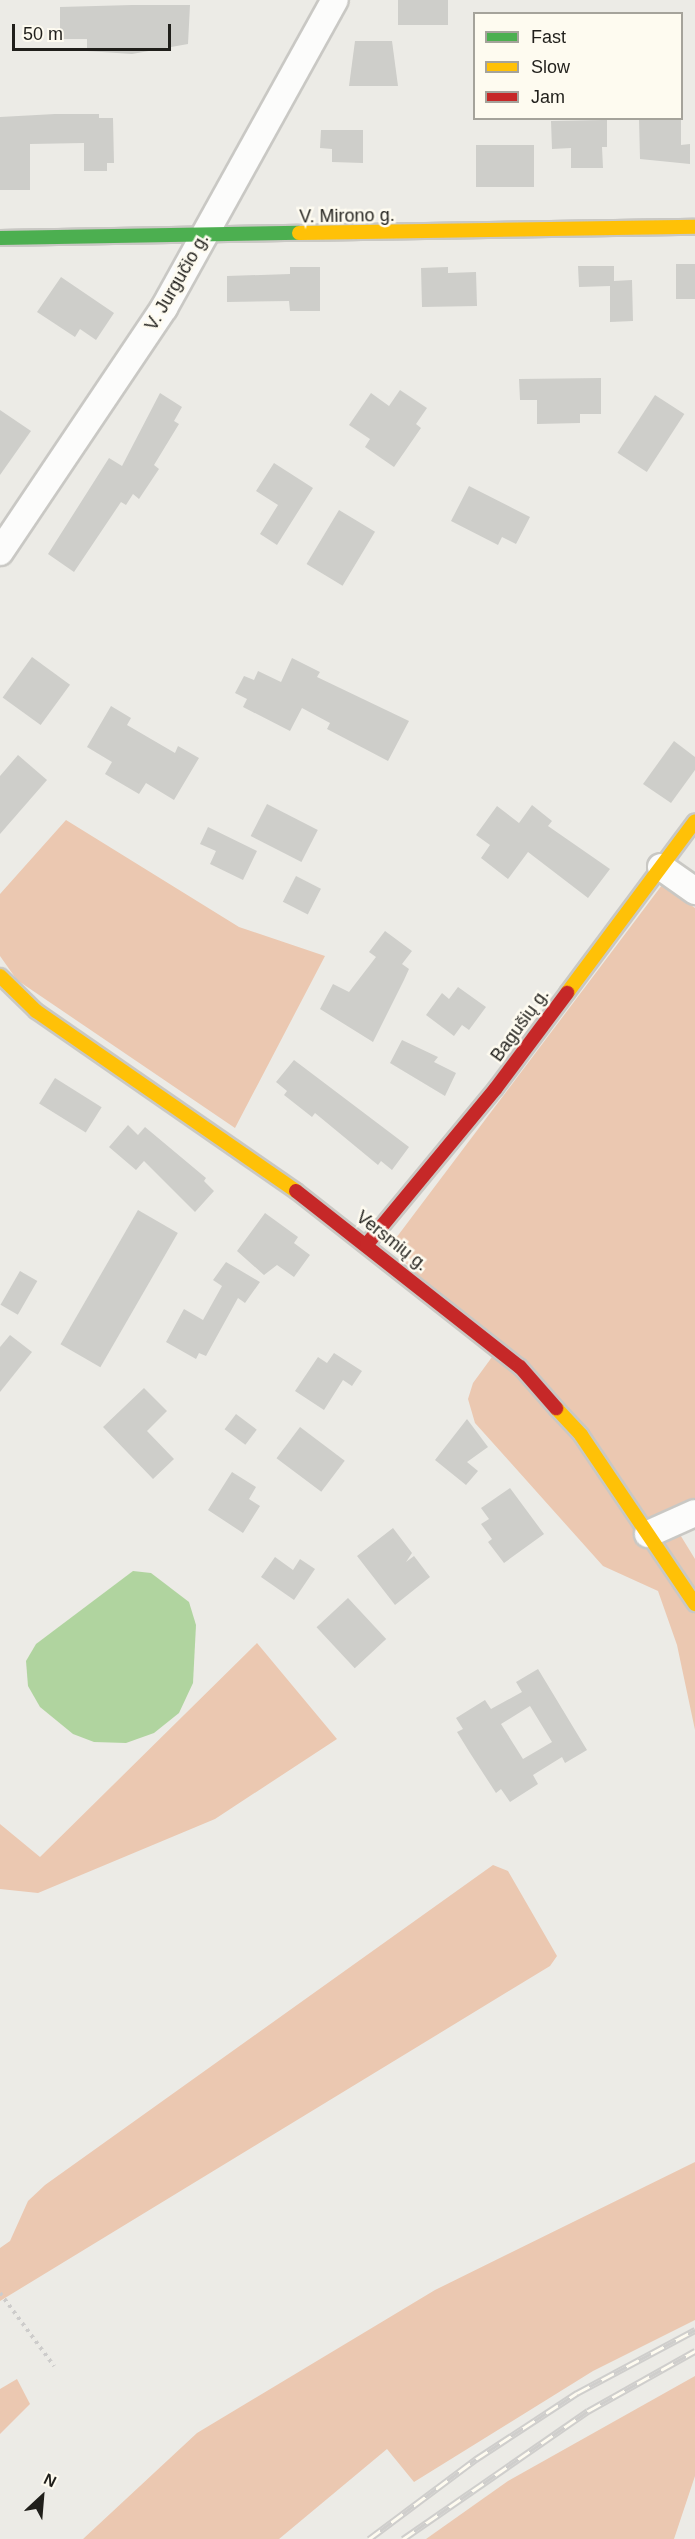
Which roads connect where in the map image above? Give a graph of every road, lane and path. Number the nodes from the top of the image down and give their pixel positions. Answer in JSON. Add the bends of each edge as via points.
{"nodes":[{"id":1,"x":334,"y":0,"type":"edge"},
{"id":2,"x":695,"y":227,"type":"edge"},
{"id":3,"x":203,"y":237,"type":"junction"},
{"id":4,"x":0,"y":238,"type":"edge"},
{"id":5,"x":0,"y":552,"type":"edge"},
{"id":6,"x":695,"y":821,"type":"edge"},
{"id":7,"x":661,"y":867,"type":"junction"},
{"id":8,"x":695,"y":891,"type":"edge"},
{"id":9,"x":2,"y":988,"type":"edge"},
{"id":10,"x":367,"y":1244,"type":"junction"},
{"id":11,"x":695,"y":1513,"type":"edge"},
{"id":12,"x":648,"y":1534,"type":"junction"},
{"id":13,"x":695,"y":1604,"type":"edge"},
{"id":14,"x":0,"y":2293,"type":"edge"},
{"id":15,"x":54,"y":2366,"type":"dead end"}],
"edges":[{"from":1,"to":3,"type":"street","name":"V. Jurgučio g."},
{"from":2,"to":3,"type":"street","name":"V. Mirono g."},
{"from":3,"to":4,"type":"street","name":"V. Mirono g."},
{"from":3,"to":5,"type":"street","name":"V. Jurgučio g.","via":[[164,308]]},
{"from":6,"to":7,"type":"street","name":"Bagušių g."},
{"from":7,"to":8,"type":"street"},
{"from":7,"to":10,"type":"street","name":"Bagušių g.","via":[[496,1088]]},
{"from":9,"to":10,"type":"street","name":"Versmių g."},
{"from":10,"to":12,"type":"street","name":"Versmių g.","via":[[520,1367],[581,1434]]},
{"from":11,"to":12,"type":"street"},
{"from":12,"to":13,"type":"street","name":"Versmių g."},
{"from":14,"to":15,"type":"path"}]}
